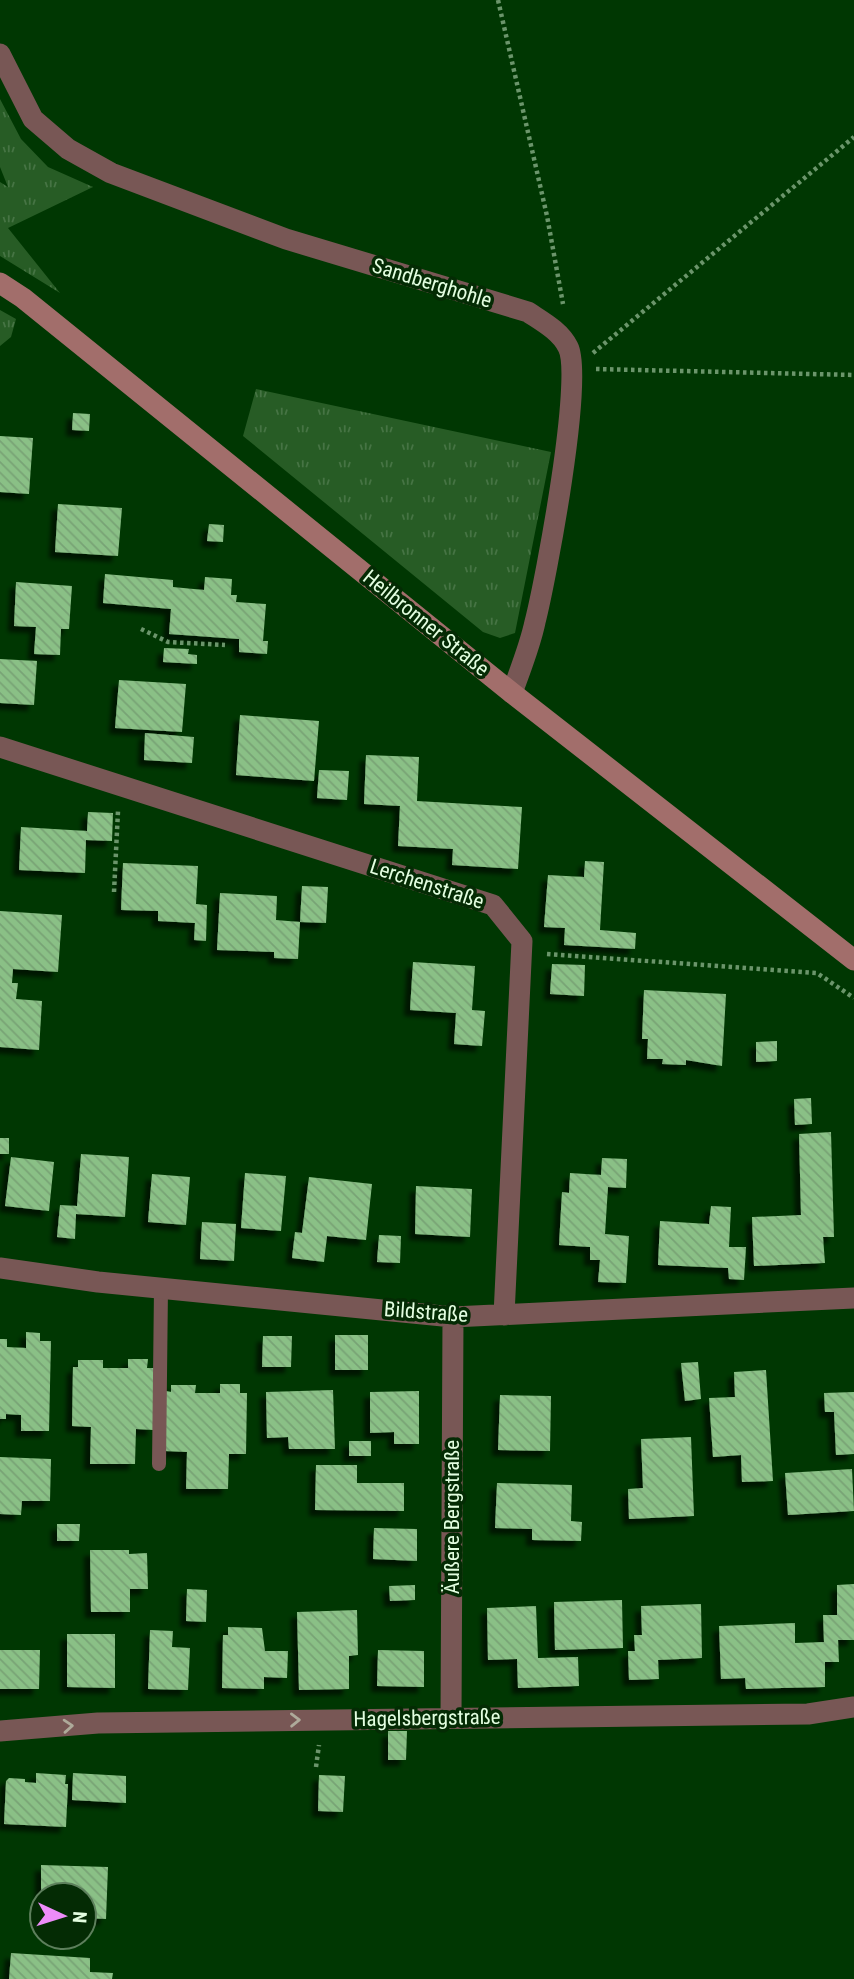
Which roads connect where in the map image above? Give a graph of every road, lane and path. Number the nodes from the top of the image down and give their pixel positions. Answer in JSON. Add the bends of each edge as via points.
{"nodes":[{"id":1,"x":498,"y":0,"type":"edge"},
{"id":2,"x":0,"y":54,"type":"edge"},
{"id":3,"x":854,"y":137,"type":"edge"},
{"id":4,"x":0,"y":283,"type":"edge"},
{"id":5,"x":578,"y":362,"type":"junction"},
{"id":6,"x":854,"y":375,"type":"edge"},
{"id":7,"x":141,"y":629,"type":"dead end"},
{"id":8,"x":225,"y":645,"type":"dead end"},
{"id":9,"x":512,"y":693,"type":"junction"},
{"id":10,"x":0,"y":747,"type":"edge"},
{"id":11,"x":119,"y":786,"type":"junction"},
{"id":12,"x":114,"y":892,"type":"dead end"},
{"id":13,"x":522,"y":952,"type":"junction"},
{"id":14,"x":854,"y":960,"type":"edge"},
{"id":15,"x":854,"y":998,"type":"edge"},
{"id":16,"x":0,"y":1268,"type":"edge"},
{"id":17,"x":161,"y":1288,"type":"junction"},
{"id":18,"x":854,"y":1298,"type":"edge"},
{"id":19,"x":504,"y":1315,"type":"junction"},
{"id":20,"x":453,"y":1317,"type":"junction"},
{"id":21,"x":159,"y":1464,"type":"dead end"},
{"id":22,"x":854,"y":1707,"type":"edge"},
{"id":23,"x":451,"y":1717,"type":"junction"},
{"id":24,"x":0,"y":1731,"type":"edge"}],
"edges":[{"from":1,"to":5,"type":"path"},
{"from":2,"to":5,"type":"street","name":"Sandberghohle","via":[[33,119],[68,149],[111,173],[286,239],[528,312],[554,329]]},
{"from":3,"to":5,"type":"path"},
{"from":4,"to":9,"type":"main road","name":"Heilbronner Straße"},
{"from":5,"to":6,"type":"path"},
{"from":5,"to":9,"type":"street","via":[[535,622]]},
{"from":7,"to":8,"type":"path","via":[[168,642]]},
{"from":9,"to":14,"type":"main road","name":"Heilbronner Straße"},
{"from":10,"to":11,"type":"street","name":"Lerchenstraße"},
{"from":11,"to":12,"type":"path"},
{"from":11,"to":13,"type":"street","name":"Lerchenstraße","via":[[493,905],[522,941]]},
{"from":13,"to":15,"type":"path","via":[[817,973]]},
{"from":13,"to":19,"type":"street","name":"Lerchenstraße"},
{"from":16,"to":17,"type":"street","name":"Bildstraße"},
{"from":17,"to":20,"type":"street","name":"Bildstraße"},
{"from":17,"to":21,"type":"lane"},
{"from":18,"to":19,"type":"street","name":"Bildstraße"},
{"from":19,"to":20,"type":"street","name":"Bildstraße"},
{"from":20,"to":23,"type":"street","name":"Äußere Bergstraße"},
{"from":22,"to":23,"type":"street","name":"Hagelsbergstraße","via":[[807,1714]]},
{"from":24,"to":23,"type":"street","name":"Hagelsbergstraße","one_way":true,"via":[[98,1723]]}]}
